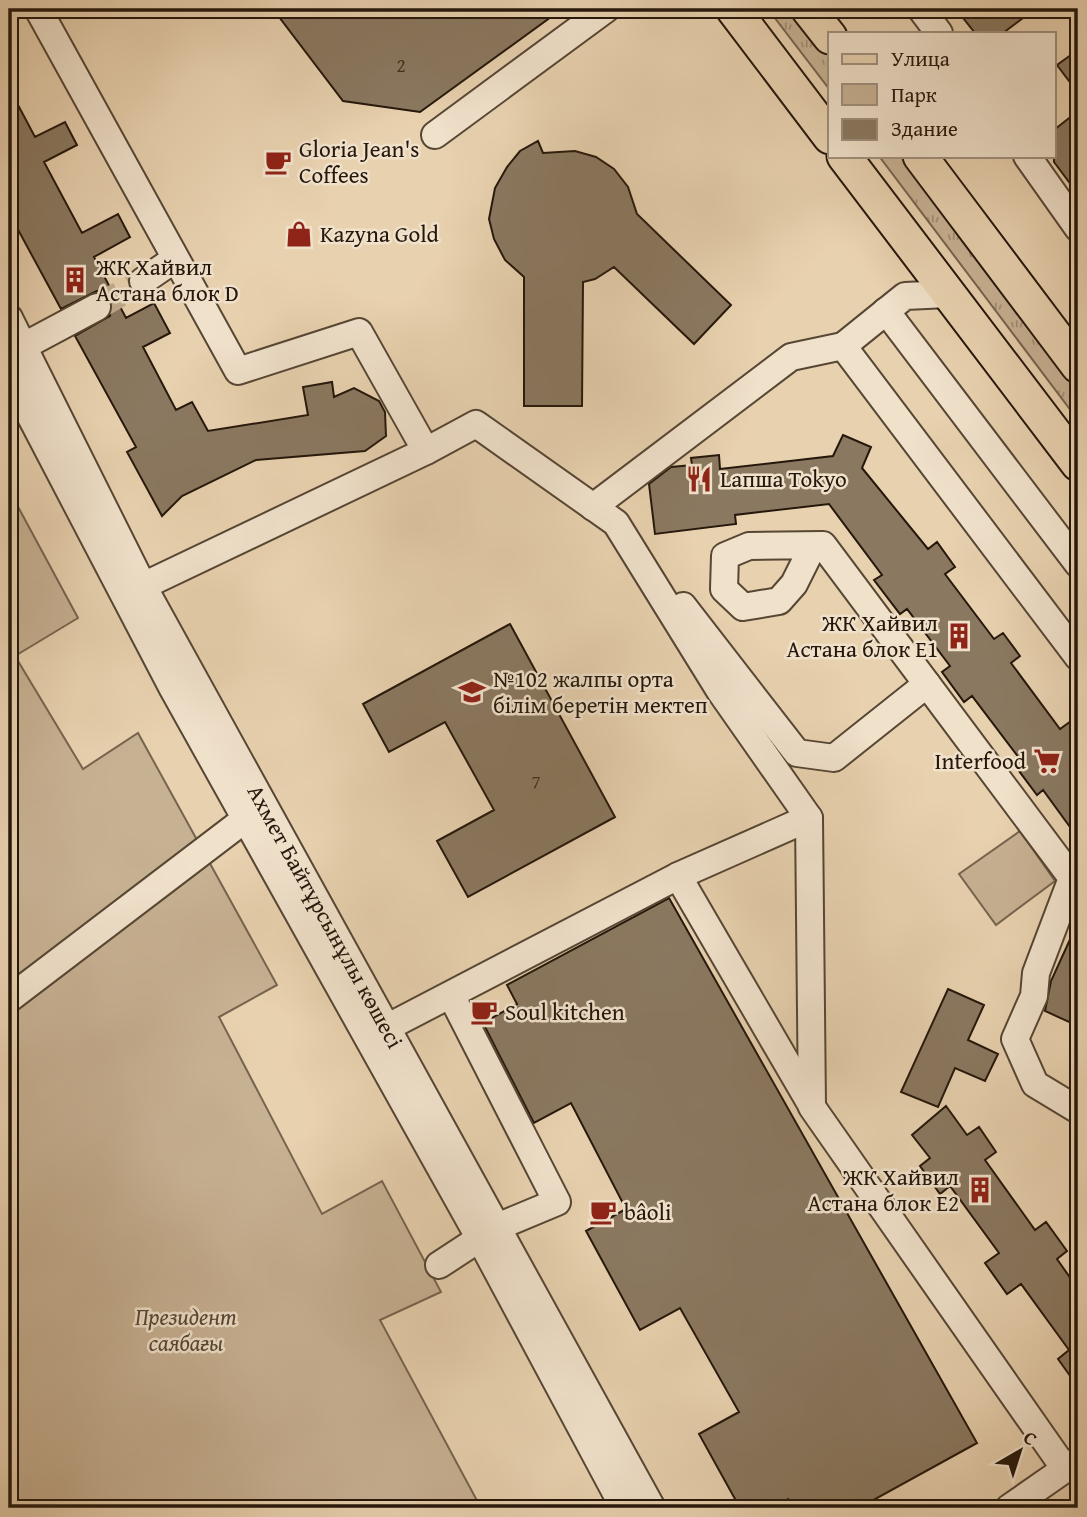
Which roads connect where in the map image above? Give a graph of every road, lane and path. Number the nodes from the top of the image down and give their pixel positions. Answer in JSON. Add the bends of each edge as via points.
{"nodes":[{"id":1,"x":38,"y":9,"type":"edge"},
{"id":2,"x":606,"y":9,"type":"edge"},
{"id":3,"x":733,"y":9,"type":"edge"},
{"id":4,"x":808,"y":9,"type":"edge"},
{"id":5,"x":921,"y":9,"type":"edge"},
{"id":6,"x":938,"y":32,"type":"edge"},
{"id":7,"x":828,"y":34,"type":"edge"},
{"id":8,"x":828,"y":134,"type":"edge"},
{"id":9,"x":435,"y":135,"type":"dead end"},
{"id":10,"x":846,"y":158,"type":"edge"},
{"id":11,"x":921,"y":158,"type":"edge"},
{"id":12,"x":1028,"y":158,"type":"edge"},
{"id":13,"x":1078,"y":228,"type":"edge"},
{"id":14,"x":175,"y":259,"type":"junction"},
{"id":15,"x":142,"y":281,"type":"tunnel mouth"},
{"id":16,"x":948,"y":294,"type":"junction"},
{"id":17,"x":97,"y":307,"type":"tunnel mouth"},
{"id":18,"x":886,"y":311,"type":"junction"},
{"id":19,"x":9,"y":318,"type":"edge"},
{"id":20,"x":24,"y":346,"type":"junction"},
{"id":21,"x":843,"y":346,"type":"junction"},
{"id":22,"x":1078,"y":366,"type":"edge"},
{"id":23,"x":9,"y":375,"type":"edge"},
{"id":24,"x":426,"y":451,"type":"junction"},
{"id":25,"x":1078,"y":464,"type":"edge"},
{"id":26,"x":593,"y":507,"type":"junction"},
{"id":27,"x":616,"y":523,"type":"junction"},
{"id":28,"x":813,"y":545,"type":"dead end"},
{"id":29,"x":1078,"y":564,"type":"edge"},
{"id":30,"x":143,"y":586,"type":"junction"},
{"id":31,"x":1078,"y":657,"type":"edge"},
{"id":32,"x":927,"y":684,"type":"junction"},
{"id":33,"x":808,"y":818,"type":"junction"},
{"id":34,"x":244,"y":820,"type":"junction"},
{"id":35,"x":678,"y":876,"type":"junction"},
{"id":36,"x":451,"y":995,"type":"junction"},
{"id":37,"x":9,"y":999,"type":"edge"},
{"id":38,"x":388,"y":1027,"type":"junction"},
{"id":39,"x":812,"y":1107,"type":"junction"},
{"id":40,"x":1078,"y":1110,"type":"edge"},
{"id":41,"x":488,"y":1233,"type":"junction"},
{"id":42,"x":439,"y":1265,"type":"dead end"},
{"id":43,"x":1072,"y":1465,"type":"edge"},
{"id":44,"x":624,"y":1508,"type":"edge"},
{"id":45,"x":652,"y":1508,"type":"edge"},
{"id":46,"x":1009,"y":1508,"type":"edge"}],
"edges":[{"from":1,"to":14,"type":"street"},
{"from":2,"to":9,"type":"street"},
{"from":3,"to":8,"type":"main road"},
{"from":4,"to":7,"type":"main road"},
{"from":5,"to":6,"type":"street"},
{"from":10,"to":16,"type":"main road"},
{"from":11,"to":22,"type":"main road"},
{"from":12,"to":13,"type":"street"},
{"from":14,"to":15,"type":"street"},
{"from":14,"to":24,"type":"street","via":[[238,371],[359,332]]},
{"from":16,"to":18,"type":"street","via":[[905,296]]},
{"from":16,"to":25,"type":"main road"},
{"from":17,"to":20,"type":"street"},
{"from":18,"to":21,"type":"street"},
{"from":18,"to":29,"type":"street"},
{"from":19,"to":20,"type":"street","name":"Ахмет Байтұрсынұлы көшесі"},
{"from":20,"to":30,"type":"street","name":"Ахмет Байтұрсынұлы көшесі"},
{"from":21,"to":26,"type":"street","via":[[791,356]]},
{"from":21,"to":31,"type":"street"},
{"from":23,"to":34,"type":"street","name":"Ахмет Байтұрсынұлы көшесі"},
{"from":24,"to":26,"type":"street","via":[[476,424]]},
{"from":24,"to":30,"type":"street"},
{"from":26,"to":27,"type":"street"},
{"from":27,"to":32,"type":"street","via":[[797,753],[835,758]]},
{"from":27,"to":33,"type":"street","via":[[720,691]]},
{"from":28,"to":32,"type":"street","via":[[823,545]]},
{"from":30,"to":38,"type":"street","name":"Ахмет Байтұрсынұлы көшесі"},
{"from":32,"to":40,"type":"street","via":[[1072,878],[1036,973],[1034,996],[1015,1039],[1035,1084]]},
{"from":33,"to":35,"type":"street"},
{"from":33,"to":39,"type":"street"},
{"from":34,"to":37,"type":"street"},
{"from":34,"to":41,"type":"street","name":"Ахмет Байтұрсынұлы көшесі"},
{"from":35,"to":36,"type":"street"},
{"from":35,"to":39,"type":"street"},
{"from":36,"to":38,"type":"street"},
{"from":36,"to":41,"type":"street","via":[[557,1202]]},
{"from":38,"to":41,"type":"street","name":"Ахмет Байтұрсынұлы көшесі"},
{"from":39,"to":43,"type":"street"},
{"from":41,"to":42,"type":"street"},
{"from":41,"to":44,"type":"street","name":"Ахмет Байтұрсынұлы көшесі"},
{"from":41,"to":45,"type":"street","name":"Ахмет Байтұрсынұлы көшесі"},
{"from":43,"to":46,"type":"street"}]}
